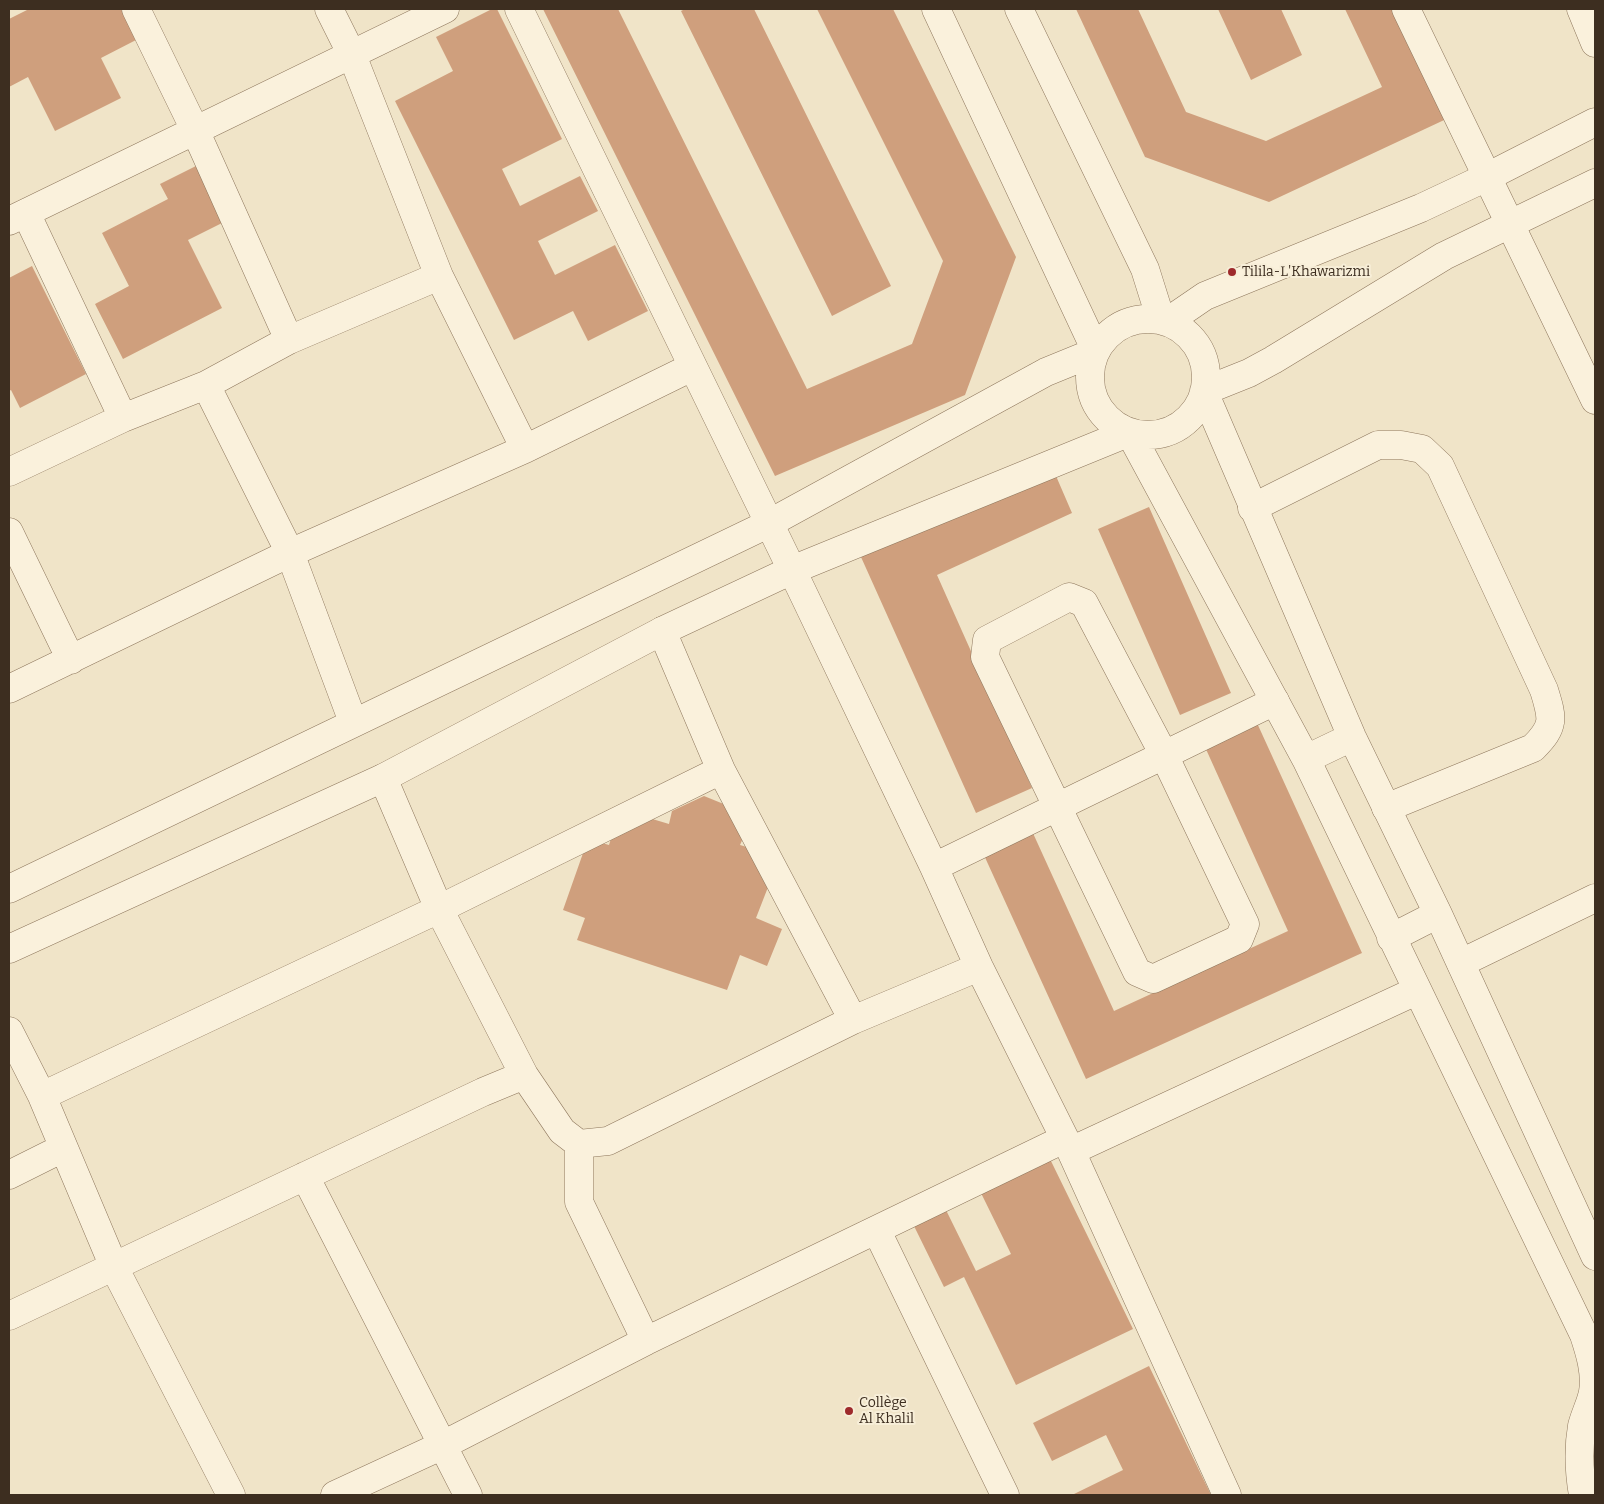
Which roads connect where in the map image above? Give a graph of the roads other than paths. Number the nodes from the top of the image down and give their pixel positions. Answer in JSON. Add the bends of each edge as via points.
{"nodes":[{"id":1,"x":136,"y":9,"type":"edge"},
{"id":2,"x":329,"y":9,"type":"edge"},
{"id":3,"x":445,"y":9,"type":"edge"},
{"id":4,"x":519,"y":9,"type":"edge"},
{"id":5,"x":936,"y":9,"type":"edge"},
{"id":6,"x":1019,"y":9,"type":"edge"},
{"id":7,"x":1406,"y":9,"type":"edge"},
{"id":8,"x":1581,"y":9,"type":"edge"},
{"id":9,"x":1595,"y":43,"type":"edge"},
{"id":10,"x":352,"y":55,"type":"junction"},
{"id":11,"x":1595,"y":122,"type":"edge"},
{"id":12,"x":196,"y":130,"type":"junction"},
{"id":13,"x":1487,"y":177,"type":"junction"},
{"id":14,"x":1595,"y":183,"type":"edge"},
{"id":15,"x":17,"y":217,"type":"edge"},
{"id":16,"x":1510,"y":224,"type":"junction"},
{"id":17,"x":438,"y":276,"type":"junction"},
{"id":18,"x":1164,"y":321,"type":"junction"},
{"id":19,"x":289,"y":340,"type":"junction"},
{"id":20,"x":1096,"y":352,"type":"junction"},
{"id":21,"x":692,"y":368,"type":"junction"},
{"id":22,"x":1589,"y":373,"type":"edge"},
{"id":23,"x":206,"y":385,"type":"junction"},
{"id":24,"x":1204,"y":392,"type":"junction"},
{"id":25,"x":1595,"y":400,"type":"edge"},
{"id":26,"x":123,"y":418,"type":"junction"},
{"id":27,"x":1130,"y":433,"type":"junction"},
{"id":28,"x":525,"y":449,"type":"junction"},
{"id":29,"x":9,"y":472,"type":"edge"},
{"id":30,"x":1252,"y":508,"type":"junction"},
{"id":31,"x":768,"y":524,"type":"junction"},
{"id":32,"x":9,"y":532,"type":"edge"},
{"id":33,"x":290,"y":553,"type":"junction"},
{"id":34,"x":792,"y":570,"type":"junction"},
{"id":35,"x":662,"y":631,"type":"junction"},
{"id":36,"x":71,"y":660,"type":"junction"},
{"id":37,"x":9,"y":689,"type":"edge"},
{"id":38,"x":1275,"y":701,"type":"junction"},
{"id":39,"x":353,"y":722,"type":"junction"},
{"id":40,"x":1352,"y":736,"type":"junction"},
{"id":41,"x":1164,"y":755,"type":"junction"},
{"id":42,"x":1306,"y":759,"type":"junction"},
{"id":43,"x":721,"y":770,"type":"junction"},
{"id":44,"x":383,"y":778,"type":"junction"},
{"id":45,"x":1057,"y":807,"type":"junction"},
{"id":46,"x":1386,"y":808,"type":"junction"},
{"id":47,"x":934,"y":867,"type":"junction"},
{"id":48,"x":9,"y":890,"type":"edge"},
{"id":49,"x":1595,"y":898,"type":"edge"},
{"id":50,"x":439,"y":909,"type":"junction"},
{"id":51,"x":1438,"y":914,"type":"junction"},
{"id":52,"x":1391,"y":938,"type":"junction"},
{"id":53,"x":9,"y":949,"type":"edge"},
{"id":54,"x":1461,"y":963,"type":"junction"},
{"id":55,"x":979,"y":967,"type":"junction"},
{"id":56,"x":1416,"y":991,"type":"junction"},
{"id":57,"x":853,"y":1020,"type":"junction"},
{"id":58,"x":9,"y":1031,"type":"edge"},
{"id":59,"x":524,"y":1075,"type":"junction"},
{"id":60,"x":42,"y":1096,"type":"junction"},
{"id":61,"x":579,"y":1144,"type":"junction"},
{"id":62,"x":1068,"y":1145,"type":"junction"},
{"id":63,"x":63,"y":1148,"type":"junction"},
{"id":64,"x":9,"y":1175,"type":"edge"},
{"id":65,"x":305,"y":1176,"type":"junction"},
{"id":66,"x":877,"y":1231,"type":"junction"},
{"id":67,"x":1595,"y":1256,"type":"edge"},
{"id":68,"x":114,"y":1266,"type":"junction"},
{"id":69,"x":9,"y":1316,"type":"edge"},
{"id":70,"x":646,"y":1341,"type":"junction"},
{"id":71,"x":1594,"y":1391,"type":"edge"},
{"id":72,"x":443,"y":1445,"type":"junction"},
{"id":73,"x":231,"y":1495,"type":"edge"},
{"id":74,"x":335,"y":1495,"type":"edge"},
{"id":75,"x":468,"y":1495,"type":"edge"},
{"id":76,"x":1005,"y":1495,"type":"edge"},
{"id":77,"x":1227,"y":1495,"type":"edge"},
{"id":78,"x":1583,"y":1495,"type":"edge"}],
"edges":[{"from":1,"to":12,"type":"street"},
{"from":2,"to":10,"type":"street"},
{"from":3,"to":10,"type":"street"},
{"from":4,"to":21,"type":"street"},
{"from":5,"to":20,"type":"street"},
{"from":6,"to":18,"type":"street","via":[[1145,269]]},
{"from":7,"to":13,"type":"street"},
{"from":8,"to":9,"type":"street"},
{"from":10,"to":12,"type":"street"},
{"from":10,"to":17,"type":"street"},
{"from":11,"to":13,"type":"street"},
{"from":12,"to":15,"type":"street"},
{"from":12,"to":19,"type":"street"},
{"from":13,"to":16,"type":"street"},
{"from":13,"to":18,"type":"street","via":[[1421,208],[1205,296]]},
{"from":14,"to":16,"type":"street"},
{"from":15,"to":26,"type":"street"},
{"from":16,"to":22,"type":"street"},
{"from":16,"to":24,"type":"street","via":[[1444,256],[1265,364]]},
{"from":17,"to":19,"type":"street"},
{"from":17,"to":28,"type":"street"},
{"from":18,"to":20,"type":"street","via":[[1148,319],[1122,324],[1112,331]]},
{"from":18,"to":24,"type":"street","via":[[1190,337],[1198,349],[1206,376]]},
{"from":19,"to":23,"type":"street"},
{"from":20,"to":27,"type":"street","via":[[1090,368],[1094,400],[1109,420]]},
{"from":20,"to":31,"type":"street","via":[[1046,372]]},
{"from":21,"to":28,"type":"street"},
{"from":21,"to":31,"type":"street"},
{"from":22,"to":25,"type":"street"},
{"from":23,"to":26,"type":"street"},
{"from":23,"to":33,"type":"street"},
{"from":24,"to":27,"type":"street","via":[[1196,410],[1167,432],[1149,435]]},
{"from":24,"to":30,"type":"street"},
{"from":26,"to":29,"type":"street"},
{"from":27,"to":34,"type":"street"},
{"from":27,"to":38,"type":"street"},
{"from":28,"to":33,"type":"street"},
{"from":30,"to":40,"type":"street"},
{"from":30,"to":46,"type":"street","via":[[1378,446],[1401,445],[1422,449],[1440,466],[1544,690],[1552,714],[1547,734],[1532,748]]},
{"from":31,"to":34,"type":"street"},
{"from":31,"to":39,"type":"street"},
{"from":32,"to":36,"type":"street"},
{"from":33,"to":36,"type":"street"},
{"from":33,"to":39,"type":"street"},
{"from":34,"to":35,"type":"street"},
{"from":34,"to":47,"type":"street"},
{"from":35,"to":43,"type":"street"},
{"from":35,"to":44,"type":"street"},
{"from":36,"to":37,"type":"street"},
{"from":38,"to":41,"type":"street"},
{"from":38,"to":42,"type":"street"},
{"from":39,"to":48,"type":"street"},
{"from":40,"to":42,"type":"street"},
{"from":40,"to":46,"type":"street"},
{"from":41,"to":45,"type":"street"},
{"from":41,"to":45,"type":"street","via":[[1084,603],[1069,598],[987,640],[985,657]]},
{"from":41,"to":45,"type":"street","via":[[1246,924],[1239,940],[1153,979],[1137,972]]},
{"from":42,"to":52,"type":"street"},
{"from":43,"to":50,"type":"street"},
{"from":43,"to":57,"type":"street"},
{"from":44,"to":50,"type":"street"},
{"from":44,"to":53,"type":"street"},
{"from":45,"to":47,"type":"street"},
{"from":46,"to":51,"type":"street"},
{"from":47,"to":55,"type":"street"},
{"from":49,"to":54,"type":"street"},
{"from":50,"to":59,"type":"street"},
{"from":50,"to":60,"type":"street"},
{"from":51,"to":52,"type":"street"},
{"from":51,"to":54,"type":"street"},
{"from":52,"to":56,"type":"street"},
{"from":54,"to":67,"type":"street"},
{"from":55,"to":57,"type":"street"},
{"from":55,"to":62,"type":"street"},
{"from":56,"to":62,"type":"street"},
{"from":56,"to":71,"type":"street","via":[[1584,1335],[1593,1369]]},
{"from":57,"to":61,"type":"street","via":[[608,1141]]},
{"from":58,"to":60,"type":"street"},
{"from":59,"to":61,"type":"street","via":[[562,1131]]},
{"from":59,"to":65,"type":"street"},
{"from":60,"to":63,"type":"street"},
{"from":61,"to":70,"type":"street","via":[[579,1202]]},
{"from":62,"to":66,"type":"street"},
{"from":62,"to":77,"type":"street"},
{"from":63,"to":64,"type":"street"},
{"from":63,"to":68,"type":"street"},
{"from":65,"to":68,"type":"street"},
{"from":65,"to":72,"type":"street"},
{"from":66,"to":70,"type":"street"},
{"from":66,"to":76,"type":"street"},
{"from":68,"to":69,"type":"street"},
{"from":68,"to":73,"type":"street"},
{"from":70,"to":72,"type":"street"},
{"from":71,"to":78,"type":"street","via":[[1582,1425],[1579,1450]]},
{"from":72,"to":74,"type":"street"},
{"from":72,"to":75,"type":"street"}]}
